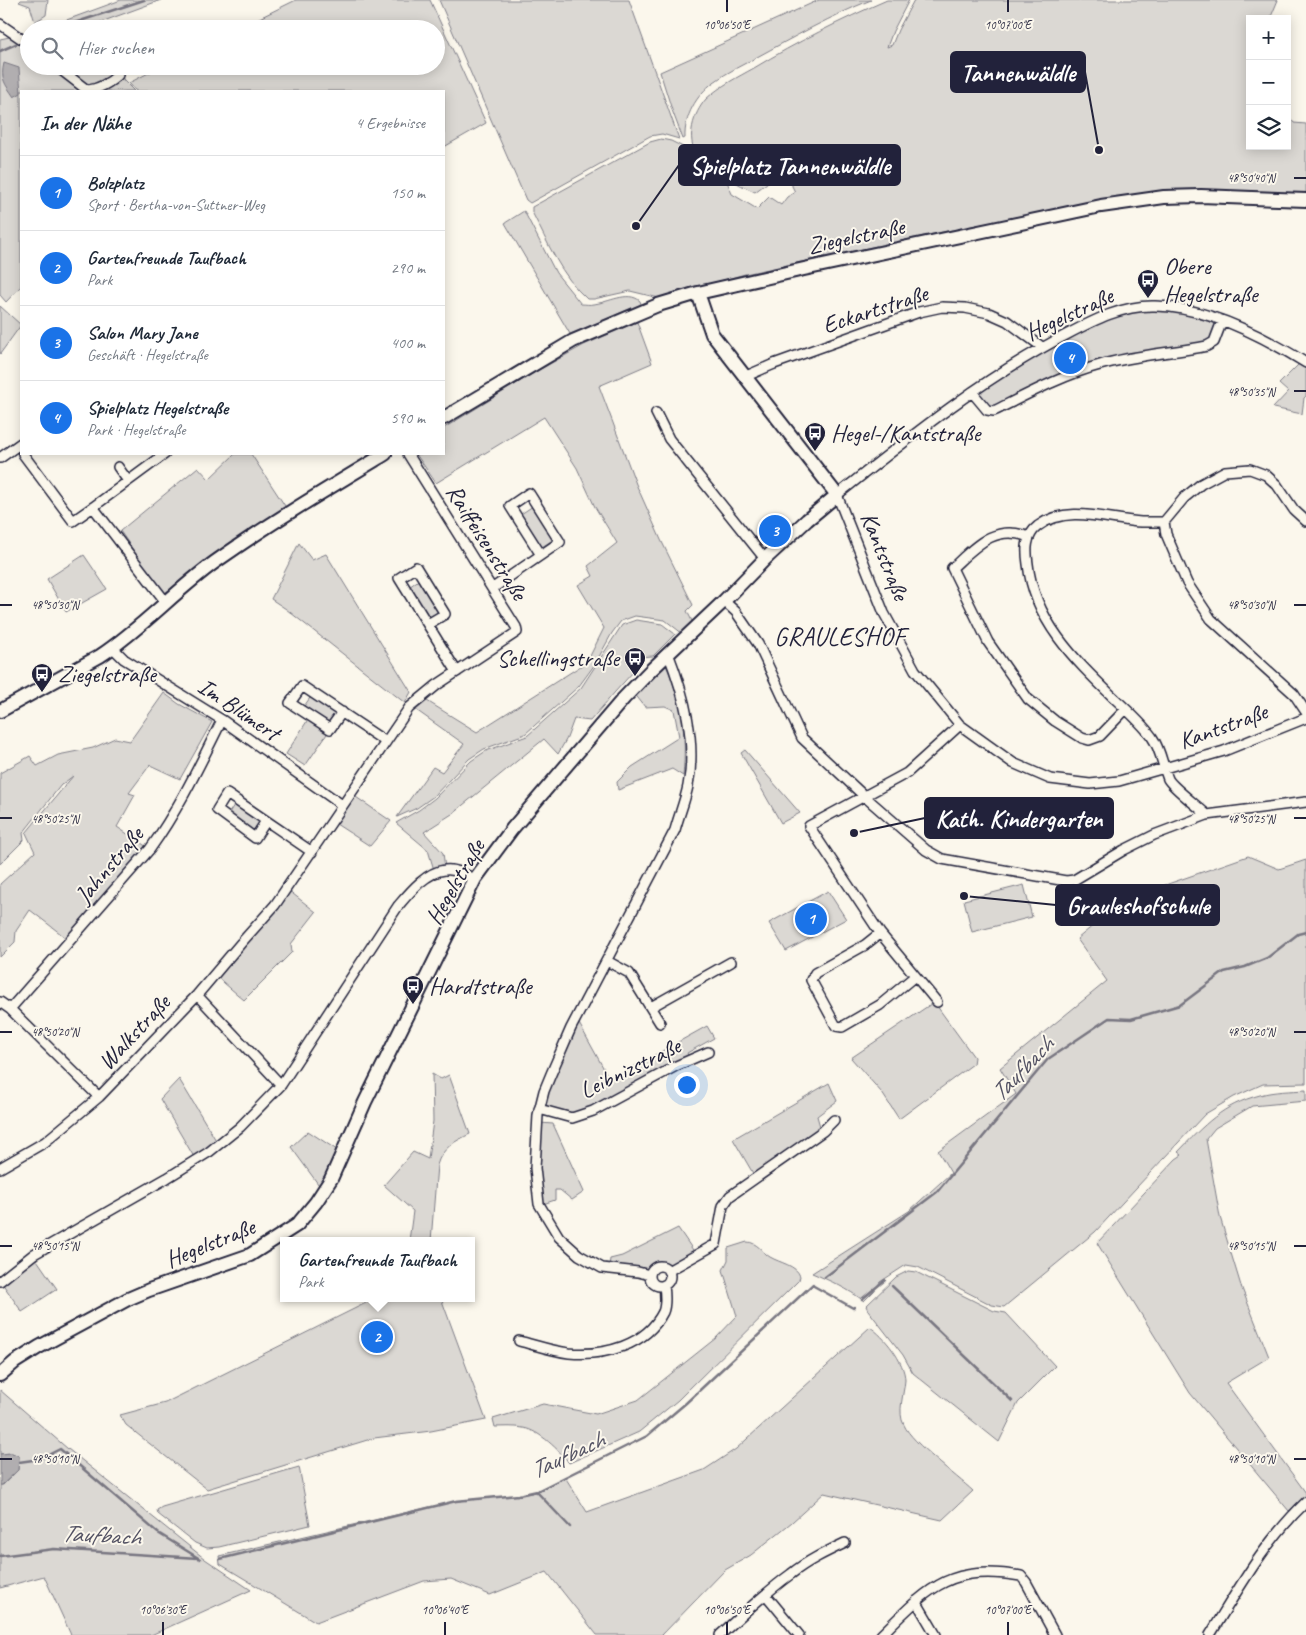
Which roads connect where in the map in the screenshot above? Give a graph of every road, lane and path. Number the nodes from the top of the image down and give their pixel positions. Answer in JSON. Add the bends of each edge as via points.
{"nodes":[{"id":1,"x":0,"y":24,"type":"edge"},
{"id":2,"x":20,"y":38,"type":"edge"},
{"id":3,"x":67,"y":75,"type":"edge"},
{"id":4,"x":118,"y":75,"type":"edge"},
{"id":5,"x":87,"y":90,"type":"edge"},
{"id":6,"x":92,"y":90,"type":"edge"},
{"id":7,"x":1306,"y":200,"type":"edge"},
{"id":8,"x":698,"y":293,"type":"junction"},
{"id":9,"x":1222,"y":321,"type":"junction"},
{"id":10,"x":1042,"y":347,"type":"junction"},
{"id":11,"x":1306,"y":363,"type":"edge"},
{"id":12,"x":744,"y":376,"type":"junction"},
{"id":13,"x":972,"y":392,"type":"junction"},
{"id":14,"x":656,"y":413,"type":"dead end"},
{"id":15,"x":445,"y":417,"type":"edge"},
{"id":16,"x":20,"y":449,"type":"edge"},
{"id":17,"x":25,"y":455,"type":"edge"},
{"id":18,"x":383,"y":455,"type":"edge"},
{"id":19,"x":409,"y":455,"type":"edge"},
{"id":20,"x":161,"y":457,"type":"edge"},
{"id":21,"x":0,"y":458,"type":"edge"},
{"id":22,"x":118,"y":467,"type":"dead end"},
{"id":23,"x":128,"y":481,"type":"junction"},
{"id":24,"x":837,"y":495,"type":"junction"},
{"id":25,"x":93,"y":507,"type":"junction"},
{"id":26,"x":1306,"y":521,"type":"edge"},
{"id":27,"x":1164,"y":522,"type":"junction"},
{"id":28,"x":1029,"y":537,"type":"junction"},
{"id":29,"x":541,"y":555,"type":"junction"},
{"id":30,"x":765,"y":559,"type":"junction"},
{"id":31,"x":492,"y":588,"type":"junction"},
{"id":32,"x":724,"y":600,"type":"junction"},
{"id":33,"x":165,"y":602,"type":"junction"},
{"id":34,"x":428,"y":624,"type":"junction"},
{"id":35,"x":113,"y":648,"type":"junction"},
{"id":36,"x":668,"y":653,"type":"junction"},
{"id":37,"x":457,"y":672,"type":"junction"},
{"id":38,"x":1126,"y":709,"type":"junction"},
{"id":39,"x":0,"y":711,"type":"edge"},
{"id":40,"x":342,"y":712,"type":"junction"},
{"id":41,"x":1306,"y":712,"type":"edge"},
{"id":42,"x":1306,"y":718,"type":"edge"},
{"id":43,"x":222,"y":720,"type":"junction"},
{"id":44,"x":960,"y":725,"type":"junction"},
{"id":45,"x":386,"y":742,"type":"junction"},
{"id":46,"x":1166,"y":769,"type":"junction"},
{"id":47,"x":863,"y":795,"type":"junction"},
{"id":48,"x":1306,"y":802,"type":"edge"},
{"id":49,"x":342,"y":804,"type":"junction"},
{"id":50,"x":1207,"y":815,"type":"junction"},
{"id":51,"x":266,"y":821,"type":"junction"},
{"id":52,"x":312,"y":852,"type":"junction"},
{"id":53,"x":475,"y":879,"type":"junction"},
{"id":54,"x":880,"y":933,"type":"junction"},
{"id":55,"x":607,"y":961,"type":"junction"},
{"id":56,"x":731,"y":962,"type":"dead end"},
{"id":57,"x":915,"y":976,"type":"junction"},
{"id":58,"x":197,"y":995,"type":"junction"},
{"id":59,"x":0,"y":1002,"type":"edge"},
{"id":60,"x":937,"y":1002,"type":"dead end"},
{"id":61,"x":651,"y":1007,"type":"junction"},
{"id":62,"x":10,"y":1009,"type":"junction"},
{"id":63,"x":660,"y":1024,"type":"dead end"},
{"id":64,"x":708,"y":1052,"type":"dead end"},
{"id":65,"x":281,"y":1085,"type":"junction"},
{"id":66,"x":99,"y":1097,"type":"junction"},
{"id":67,"x":539,"y":1109,"type":"junction"},
{"id":68,"x":834,"y":1120,"type":"dead end"},
{"id":69,"x":0,"y":1168,"type":"edge"},
{"id":70,"x":668,"y":1271,"type":"junction"},
{"id":71,"x":650,"y":1275,"type":"junction"},
{"id":72,"x":0,"y":1281,"type":"edge"},
{"id":73,"x":664,"y":1286,"type":"junction"},
{"id":74,"x":519,"y":1342,"type":"dead end"},
{"id":75,"x":0,"y":1374,"type":"edge"},
{"id":76,"x":1306,"y":1502,"type":"edge"},
{"id":77,"x":845,"y":1543,"type":"dead end"},
{"id":78,"x":766,"y":1595,"type":"junction"},
{"id":79,"x":916,"y":1601,"type":"junction"},
{"id":80,"x":720,"y":1635,"type":"edge"},
{"id":81,"x":799,"y":1635,"type":"edge"},
{"id":82,"x":881,"y":1635,"type":"edge"},
{"id":83,"x":936,"y":1635,"type":"edge"},
{"id":84,"x":1055,"y":1635,"type":"edge"},
{"id":85,"x":1210,"y":1635,"type":"edge"}],
"edges":[{"from":1,"to":2,"type":"street"},
{"from":3,"to":5,"type":"street"},
{"from":4,"to":6,"type":"street"},
{"from":7,"to":8,"type":"street","name":"Ziegelstraße","via":[[1164,197],[1101,206]]},
{"from":8,"to":12,"type":"street","name":"Kantstraße","via":[[712,334]]},
{"from":8,"to":15,"type":"street","name":"Ziegelstraße","via":[[658,305],[573,340]]},
{"from":9,"to":10,"type":"street","name":"Hegelstraße","via":[[1191,311],[1155,306],[1124,310]]},
{"from":9,"to":11,"type":"street","name":"Hegelstraße","via":[[1252,333]]},
{"from":9,"to":13,"type":"street","via":[[1214,342],[1207,346],[1080,371],[994,411],[988,410]]},
{"from":10,"to":12,"type":"street","name":"Eckartstraße","via":[[1007,321],[989,313],[942,307],[919,312]]},
{"from":10,"to":13,"type":"street","name":"Hegelstraße"},
{"from":12,"to":24,"type":"street","name":"Kantstraße"},
{"from":13,"to":24,"type":"street","name":"Hegelstraße"},
{"from":14,"to":30,"type":"street","via":[[669,439]]},
{"from":16,"to":21,"type":"street"},
{"from":17,"to":25,"type":"street","via":[[73,521]]},
{"from":18,"to":33,"type":"street","via":[[214,563]]},
{"from":19,"to":31,"type":"street","name":"Raiffeisenstraße"},
{"from":20,"to":23,"type":"street"},
{"from":22,"to":23,"type":"street"},
{"from":23,"to":25,"type":"street"},
{"from":24,"to":30,"type":"street","name":"Hegelstraße"},
{"from":24,"to":44,"type":"street","name":"Kantstraße","via":[[884,612],[915,670]]},
{"from":25,"to":33,"type":"street"},
{"from":26,"to":27,"type":"street","via":[[1294,510],[1278,485],[1266,475],[1250,469],[1225,471],[1201,484]]},
{"from":27,"to":28,"type":"street","via":[[1072,515],[1052,518],[1036,527]]},
{"from":27,"to":41,"type":"street","via":[[1187,584],[1211,620],[1294,694]]},
{"from":28,"to":38,"type":"street","via":[[1026,551],[1029,576],[1041,610],[1060,642]]},
{"from":28,"to":38,"type":"street","via":[[1017,532],[996,534],[976,546],[952,568],[988,642],[1028,699],[1082,738],[1089,740],[1100,736]]},
{"from":29,"to":29,"type":"street","via":[[510,506],[530,493],[560,542]]},
{"from":29,"to":31,"type":"street"},
{"from":30,"to":32,"type":"street","name":"Hegelstraße"},
{"from":31,"to":37,"type":"street","name":"Raiffeisenstraße","via":[[516,632]]},
{"from":32,"to":36,"type":"street","name":"Hegelstraße"},
{"from":32,"to":47,"type":"street","via":[[758,644],[802,738]]},
{"from":33,"to":35,"type":"street"},
{"from":34,"to":34,"type":"street","via":[[445,614],[416,567],[400,578]]},
{"from":34,"to":37,"type":"street"},
{"from":35,"to":39,"type":"street"},
{"from":35,"to":43,"type":"street","name":"Im Blümert","via":[[124,659]]},
{"from":36,"to":53,"type":"street","name":"Hegelstraße","via":[[612,712],[512,829]]},
{"from":36,"to":55,"type":"street","via":[[687,712],[691,751],[688,784],[675,830]]},
{"from":37,"to":45,"type":"street","via":[[409,708]]},
{"from":38,"to":46,"type":"street","via":[[1152,737]]},
{"from":40,"to":40,"type":"street","via":[[302,686],[290,703],[330,729]]},
{"from":40,"to":45,"type":"street"},
{"from":42,"to":46,"type":"street","name":"Kantstraße","via":[[1224,751]]},
{"from":43,"to":49,"type":"street","name":"Im Blümert"},
{"from":43,"to":62,"type":"street","name":"Jahnstraße","via":[[186,792],[150,850]]},
{"from":44,"to":46,"type":"street","name":"Kantstraße","via":[[1012,763],[1050,779],[1090,784],[1119,781]]},
{"from":44,"to":47,"type":"street","via":[[907,773]]},
{"from":45,"to":49,"type":"street"},
{"from":46,"to":50,"type":"street","via":[[1169,780]]},
{"from":47,"to":50,"type":"street","via":[[926,850],[942,859],[1066,881],[1074,880],[1154,835]]},
{"from":47,"to":54,"type":"street","via":[[809,826]]},
{"from":48,"to":50,"type":"street"},
{"from":49,"to":52,"type":"street"},
{"from":51,"to":51,"type":"street","via":[[255,838],[217,810],[228,794]]},
{"from":51,"to":52,"type":"street"},
{"from":52,"to":58,"type":"street","name":"Walkstraße","via":[[281,896]]},
{"from":53,"to":65,"type":"street","via":[[458,871],[445,870],[429,876],[413,889],[398,906]]},
{"from":53,"to":75,"type":"street","name":"Hegelstraße","via":[[365,1102],[331,1179],[297,1225],[250,1255],[128,1299],[39,1347]]},
{"from":54,"to":57,"type":"street"},
{"from":54,"to":57,"type":"street","via":[[815,973],[811,980],[836,1026],[842,1027],[880,1005]]},
{"from":55,"to":61,"type":"street","via":[[629,973]]},
{"from":55,"to":67,"type":"street","via":[[571,1028]]},
{"from":56,"to":61,"type":"street"},
{"from":57,"to":60,"type":"street"},
{"from":58,"to":65,"type":"street","name":"Walkstraße"},
{"from":58,"to":66,"type":"street","name":"Walkstraße"},
{"from":59,"to":62,"type":"street"},
{"from":61,"to":63,"type":"street"},
{"from":62,"to":66,"type":"street","name":"Walkstraße"},
{"from":64,"to":67,"type":"street","name":"Leibnizstraße","via":[[593,1111],[572,1118]]},
{"from":65,"to":72,"type":"street","via":[[240,1127],[209,1152],[34,1254]]},
{"from":66,"to":69,"type":"street","name":"Walkstraße","via":[[45,1142]]},
{"from":67,"to":71,"type":"street","via":[[535,1168],[539,1204],[559,1237],[579,1255],[602,1268]]},
{"from":68,"to":70,"type":"street","via":[[730,1196],[723,1206],[716,1244]]},
{"from":70,"to":71,"type":"street","via":[[656,1267]]},
{"from":70,"to":73,"type":"street","via":[[669,1280]]},
{"from":71,"to":73,"type":"street","via":[[654,1285]]},
{"from":73,"to":74,"type":"street","via":[[664,1311],[649,1332],[628,1345],[599,1352],[569,1352]]},
{"from":76,"to":85,"type":"street","via":[[1272,1538]]},
{"from":77,"to":78,"type":"street","via":[[798,1569]]},
{"from":78,"to":80,"type":"street"},
{"from":78,"to":81,"type":"street"},
{"from":79,"to":82,"type":"street"},
{"from":79,"to":83,"type":"street"},
{"from":79,"to":84,"type":"street","via":[[936,1585],[960,1576],[978,1572],[1021,1576]]}]}
